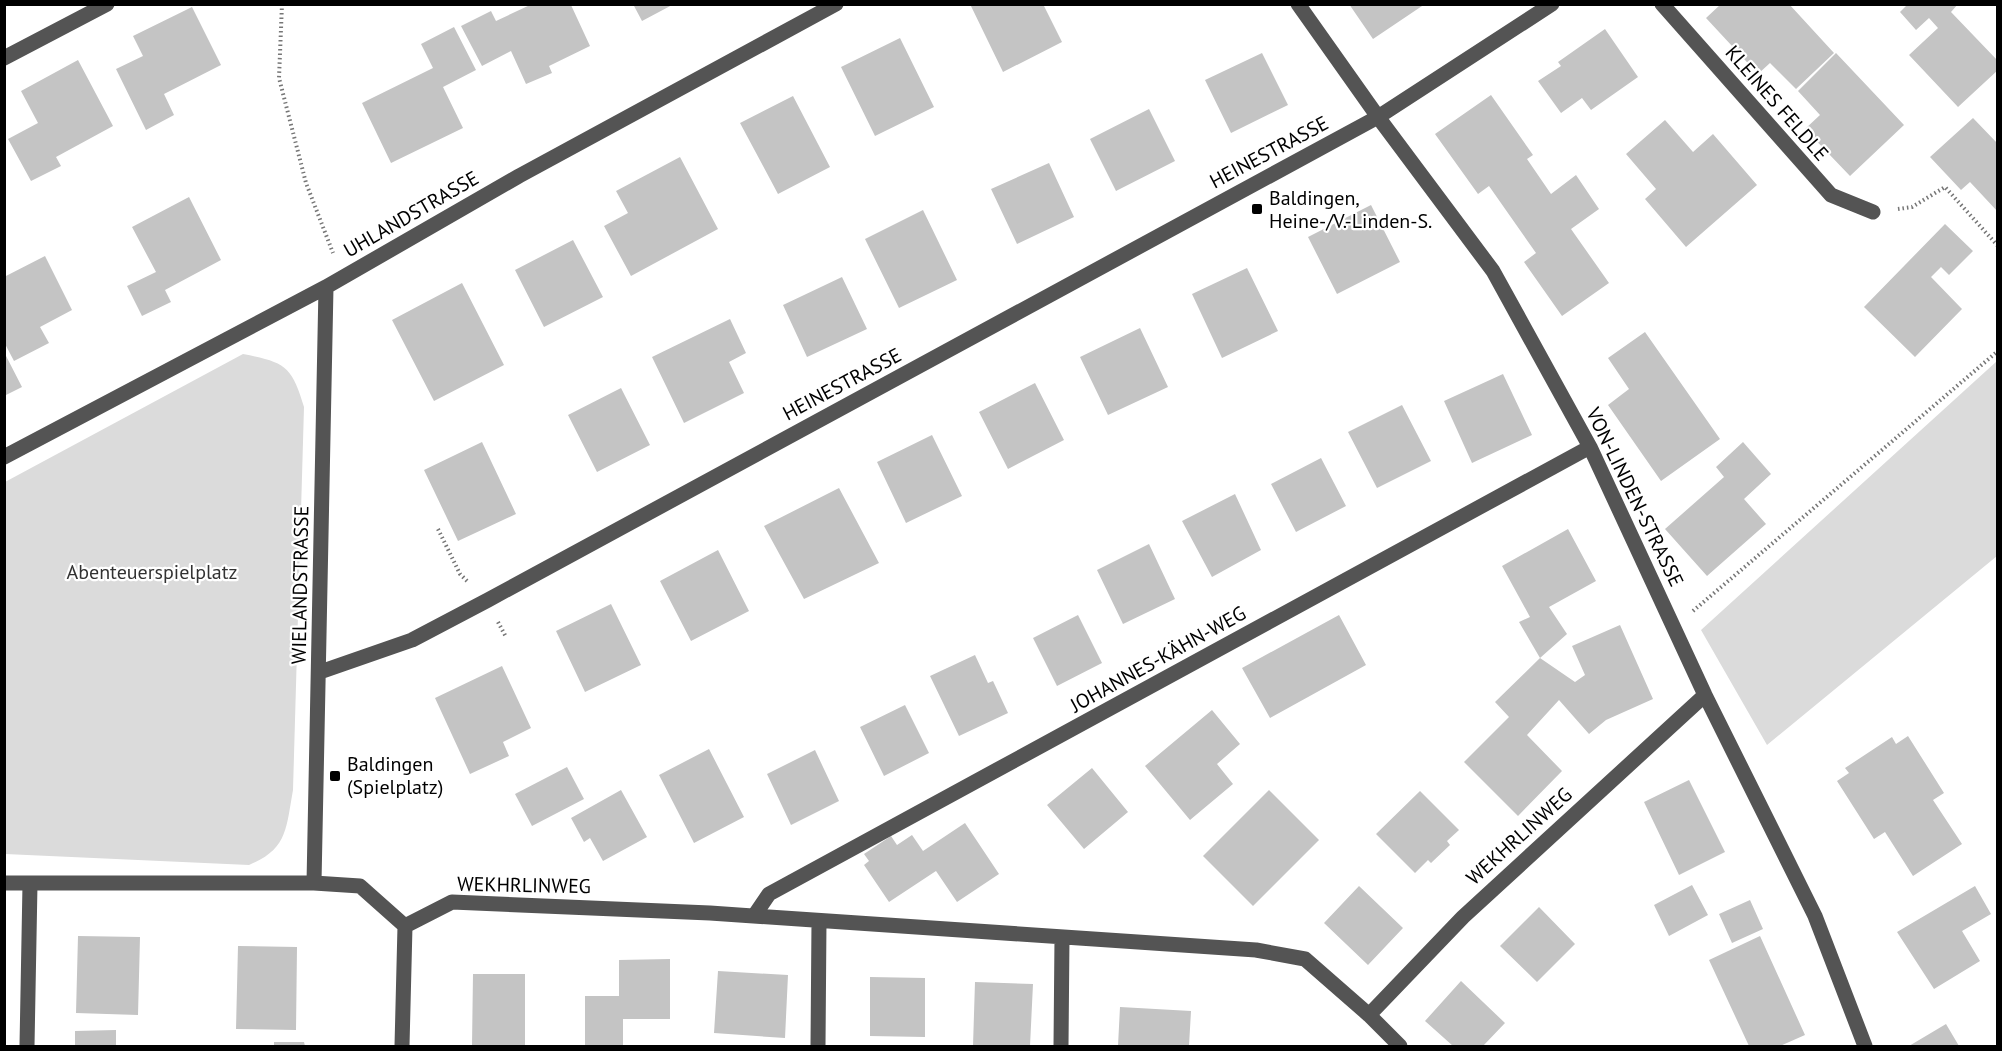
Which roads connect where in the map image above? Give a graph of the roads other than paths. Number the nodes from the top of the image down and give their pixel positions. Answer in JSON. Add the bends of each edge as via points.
{"nodes":[{"id":1,"x":107,"y":4,"type":"edge"},
{"id":2,"x":836,"y":4,"type":"edge"},
{"id":3,"x":1298,"y":4,"type":"edge"},
{"id":4,"x":1552,"y":4,"type":"edge"},
{"id":5,"x":1662,"y":4,"type":"edge"},
{"id":6,"x":4,"y":58,"type":"edge"},
{"id":7,"x":1378,"y":117,"type":"junction"},
{"id":8,"x":1873,"y":212,"type":"road end"},
{"id":9,"x":326,"y":287,"type":"junction"},
{"id":10,"x":1590,"y":447,"type":"junction"},
{"id":11,"x":4,"y":458,"type":"edge"},
{"id":12,"x":320,"y":672,"type":"junction"},
{"id":13,"x":1705,"y":695,"type":"junction"},
{"id":14,"x":4,"y":883,"type":"edge"},
{"id":15,"x":314,"y":883,"type":"junction"},
{"id":16,"x":30,"y":884,"type":"junction"},
{"id":17,"x":754,"y":916,"type":"junction"},
{"id":18,"x":819,"y":921,"type":"junction"},
{"id":19,"x":405,"y":926,"type":"junction"},
{"id":20,"x":1062,"y":937,"type":"junction"},
{"id":21,"x":1369,"y":1015,"type":"junction"},
{"id":22,"x":27,"y":1047,"type":"edge"},
{"id":23,"x":402,"y":1047,"type":"edge"},
{"id":24,"x":818,"y":1047,"type":"edge"},
{"id":25,"x":1061,"y":1047,"type":"edge"},
{"id":26,"x":1400,"y":1047,"type":"edge"},
{"id":27,"x":1866,"y":1047,"type":"edge"}],
"edges":[{"from":1,"to":6,"type":"street"},
{"from":2,"to":9,"type":"street","name":"UHLANDSTRASSE"},
{"from":3,"to":7,"type":"street","name":"VON-LINDEN-STRASSE"},
{"from":4,"to":7,"type":"street"},
{"from":5,"to":8,"type":"street","name":"KLEINES FELDLE","via":[[1831,195]]},
{"from":7,"to":10,"type":"street","name":"VON-LINDEN-STRASSE","via":[[1493,271]]},
{"from":7,"to":12,"type":"street","name":"HEINESTRASSE","via":[[412,640]]},
{"from":9,"to":11,"type":"street","name":"UHLANDSTRASSE"},
{"from":9,"to":12,"type":"street","name":"WIELANDSTRASSE"},
{"from":10,"to":13,"type":"street","name":"VON-LINDEN-STRASSE"},
{"from":10,"to":17,"type":"street","name":"JOHANNES-KÄHN-WEG","via":[[769,894]]},
{"from":12,"to":15,"type":"street","name":"WIELANDSTRASSE"},
{"from":13,"to":21,"type":"street","name":"WEKHRLINWEG","via":[[1463,917]]},
{"from":13,"to":27,"type":"street","name":"VON-LINDEN-STRASSE","via":[[1815,916]]},
{"from":14,"to":16,"type":"street"},
{"from":15,"to":16,"type":"street"},
{"from":15,"to":19,"type":"street","via":[[360,886]]},
{"from":16,"to":22,"type":"street"},
{"from":17,"to":18,"type":"street","name":"WEKHRLINWEG"},
{"from":17,"to":19,"type":"street","name":"WEKHRLINWEG","via":[[452,902]]},
{"from":18,"to":20,"type":"street","name":"WEKHRLINWEG"},
{"from":18,"to":24,"type":"street"},
{"from":19,"to":23,"type":"street"},
{"from":20,"to":21,"type":"street","name":"WEKHRLINWEG","via":[[1256,950],[1305,959]]},
{"from":20,"to":25,"type":"street"},
{"from":21,"to":26,"type":"street","name":"WEKHRLINWEG"}]}
